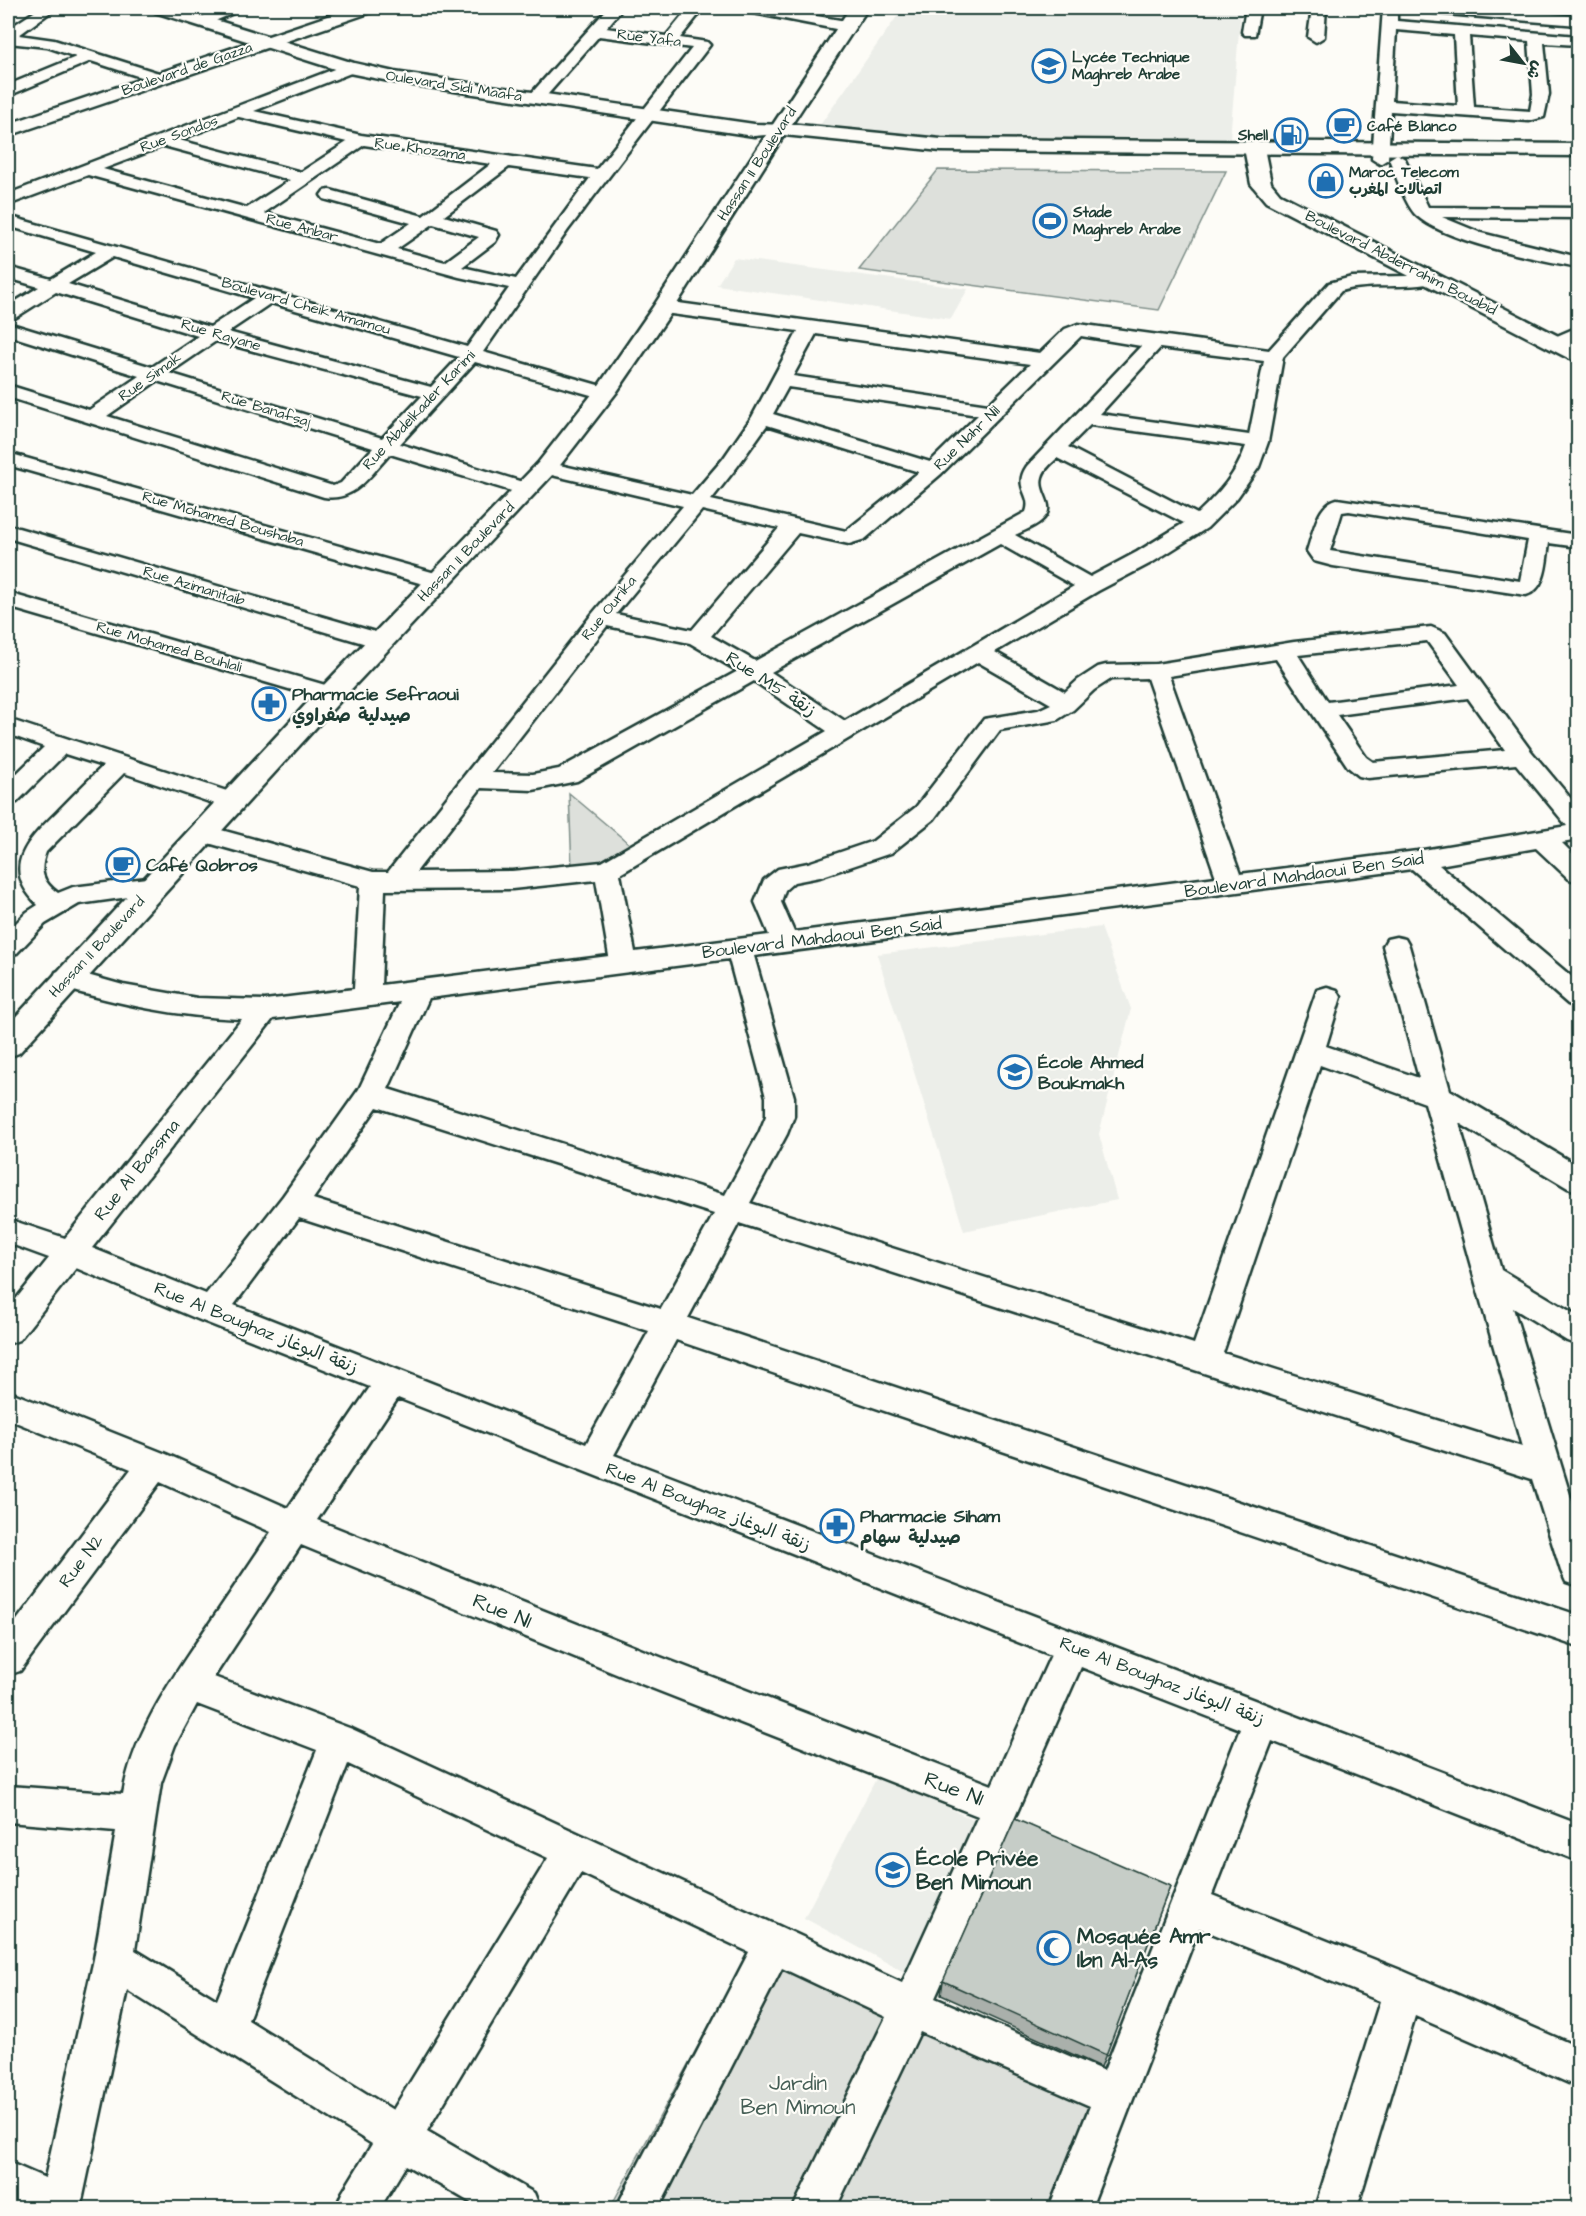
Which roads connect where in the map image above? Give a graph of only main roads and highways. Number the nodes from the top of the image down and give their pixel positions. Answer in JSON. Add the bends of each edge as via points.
{"nodes":[{"id":1,"x":161,"y":8,"type":"edge"},
{"id":2,"x":366,"y":8,"type":"edge"},
{"id":3,"x":859,"y":8,"type":"edge"},
{"id":4,"x":268,"y":41,"type":"junction"},
{"id":5,"x":8,"y":130,"type":"edge"},
{"id":6,"x":769,"y":133,"type":"junction"},
{"id":7,"x":1578,"y":150,"type":"edge"},
{"id":8,"x":1386,"y":156,"type":"junction"},
{"id":9,"x":1271,"y":160,"type":"junction"},
{"id":10,"x":1578,"y":161,"type":"edge"},
{"id":11,"x":1573,"y":341,"type":"edge"},
{"id":12,"x":8,"y":1045,"type":"edge"}],
"edges":[{"from":1,"to":4,"type":"main road","name":"Oulevard Sidi Maafa"},
{"from":2,"to":4,"type":"main road","name":"Boulevard de Gazza"},
{"from":3,"to":6,"type":"main road","name":"Hassan II Boulevard"},
{"from":4,"to":5,"type":"main road","name":"Boulevard de Gazza"},
{"from":4,"to":6,"type":"main road","name":"Oulevard Sidi Maafa","via":[[350,68],[394,77]]},
{"from":6,"to":9,"type":"main road","name":"Oulevard Sidi Maafa","via":[[957,156]]},
{"from":6,"to":12,"type":"main road","name":"Hassan II Boulevard","via":[[664,307],[605,393],[546,468]]},
{"from":7,"to":8,"type":"main road"},
{"from":8,"to":9,"type":"main road","name":"Oulevard Sidi Maafa"},
{"from":8,"to":10,"type":"main road"},
{"from":9,"to":11,"type":"main road","name":"Boulevard Abderrahim Bouabid","via":[[1295,194]]},
{"from":9,"to":11,"type":"main road","name":"Boulevard Abderrahim Bouabid","via":[[1261,184],[1273,198],[1431,278]]}]}
